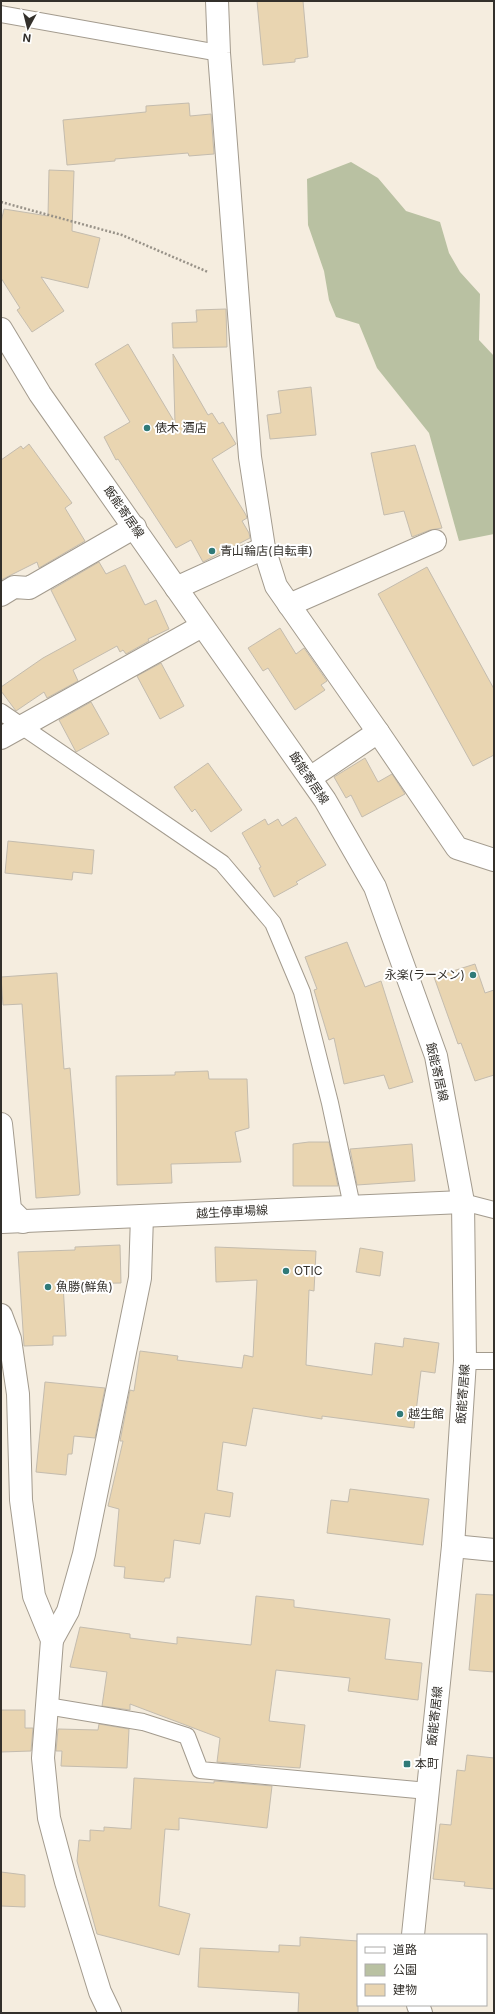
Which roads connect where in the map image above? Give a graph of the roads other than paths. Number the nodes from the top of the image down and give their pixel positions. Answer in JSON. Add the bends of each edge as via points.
{"nodes":[{"id":1,"x":217,"y":1,"type":"edge"},
{"id":2,"x":1,"y":14,"type":"edge"},
{"id":3,"x":219,"y":53,"type":"junction"},
{"id":4,"x":1,"y":329,"type":"edge"},
{"id":5,"x":135,"y":527,"type":"junction"},
{"id":6,"x":435,"y":541,"type":"dead end"},
{"id":7,"x":264,"y":548,"type":"junction"},
{"id":8,"x":176,"y":588,"type":"junction"},
{"id":9,"x":1,"y":595,"type":"edge"},
{"id":10,"x":289,"y":605,"type":"junction"},
{"id":11,"x":202,"y":626,"type":"junction"},
{"id":12,"x":1,"y":712,"type":"edge"},
{"id":13,"x":22,"y":726,"type":"junction"},
{"id":14,"x":378,"y":732,"type":"junction"},
{"id":15,"x":1,"y":738,"type":"edge"},
{"id":16,"x":310,"y":778,"type":"junction"},
{"id":17,"x":494,"y":860,"type":"edge"},
{"id":18,"x":1,"y":1124,"type":"edge"},
{"id":19,"x":463,"y":1202,"type":"junction"},
{"id":20,"x":352,"y":1206,"type":"junction"},
{"id":21,"x":494,"y":1210,"type":"edge"},
{"id":22,"x":142,"y":1216,"type":"junction"},
{"id":23,"x":1,"y":1222,"type":"edge"},
{"id":24,"x":23,"y":1222,"type":"junction"},
{"id":25,"x":1,"y":1316,"type":"edge"},
{"id":26,"x":465,"y":1361,"type":"junction"},
{"id":27,"x":494,"y":1361,"type":"edge"},
{"id":28,"x":453,"y":1546,"type":"junction"},
{"id":29,"x":494,"y":1550,"type":"edge"},
{"id":30,"x":52,"y":1640,"type":"junction"},
{"id":31,"x":47,"y":1706,"type":"junction"},
{"id":32,"x":428,"y":1791,"type":"junction"},
{"id":33,"x":413,"y":1934,"type":"edge"},
{"id":34,"x":110,"y":2013,"type":"edge"}],
"edges":[{"from":1,"to":3,"type":"street"},
{"from":2,"to":3,"type":"lane"},
{"from":3,"to":7,"type":"street","via":[[250,458]]},
{"from":4,"to":5,"type":"street","name":"飯能寄居線","via":[[40,394]]},
{"from":5,"to":8,"type":"street","name":"飯能寄居線"},
{"from":5,"to":9,"type":"street","via":[[29,588],[14,586]]},
{"from":6,"to":10,"type":"street"},
{"from":7,"to":8,"type":"street"},
{"from":7,"to":10,"type":"street","via":[[276,586]]},
{"from":8,"to":11,"type":"street","name":"飯能寄居線"},
{"from":10,"to":14,"type":"street"},
{"from":11,"to":13,"type":"street"},
{"from":11,"to":16,"type":"street","name":"飯能寄居線"},
{"from":12,"to":13,"type":"lane"},
{"from":13,"to":15,"type":"street"},
{"from":13,"to":20,"type":"lane","via":[[222,862],[274,923],[302,992],[330,1103]]},
{"from":14,"to":16,"type":"street"},
{"from":14,"to":17,"type":"street","via":[[457,848]]},
{"from":16,"to":19,"type":"street","name":"飯能寄居線","via":[[376,887],[436,1056]]},
{"from":18,"to":24,"type":"street","via":[[10,1209]]},
{"from":19,"to":20,"type":"street","name":"越生停車場線"},
{"from":19,"to":21,"type":"lane"},
{"from":19,"to":26,"type":"street","name":"飯能寄居線"},
{"from":20,"to":22,"type":"street","name":"越生停車場線"},
{"from":22,"to":24,"type":"street","name":"越生停車場線"},
{"from":22,"to":30,"type":"street","via":[[140,1278],[84,1554],[68,1611]]},
{"from":23,"to":24,"type":"street","name":"越生停車場線"},
{"from":25,"to":30,"type":"street","via":[[10,1339],[18,1394],[21,1500],[34,1596]]},
{"from":26,"to":27,"type":"lane"},
{"from":26,"to":28,"type":"street","name":"飯能寄居線"},
{"from":28,"to":29,"type":"street"},
{"from":28,"to":32,"type":"street","name":"飯能寄居線"},
{"from":30,"to":31,"type":"street"},
{"from":31,"to":32,"type":"lane","via":[[143,1722],[187,1736],[200,1770]]},
{"from":31,"to":34,"type":"street","via":[[43,1758],[49,1818],[100,1992]]},
{"from":32,"to":33,"type":"street","name":"飯能寄居線"}]}
